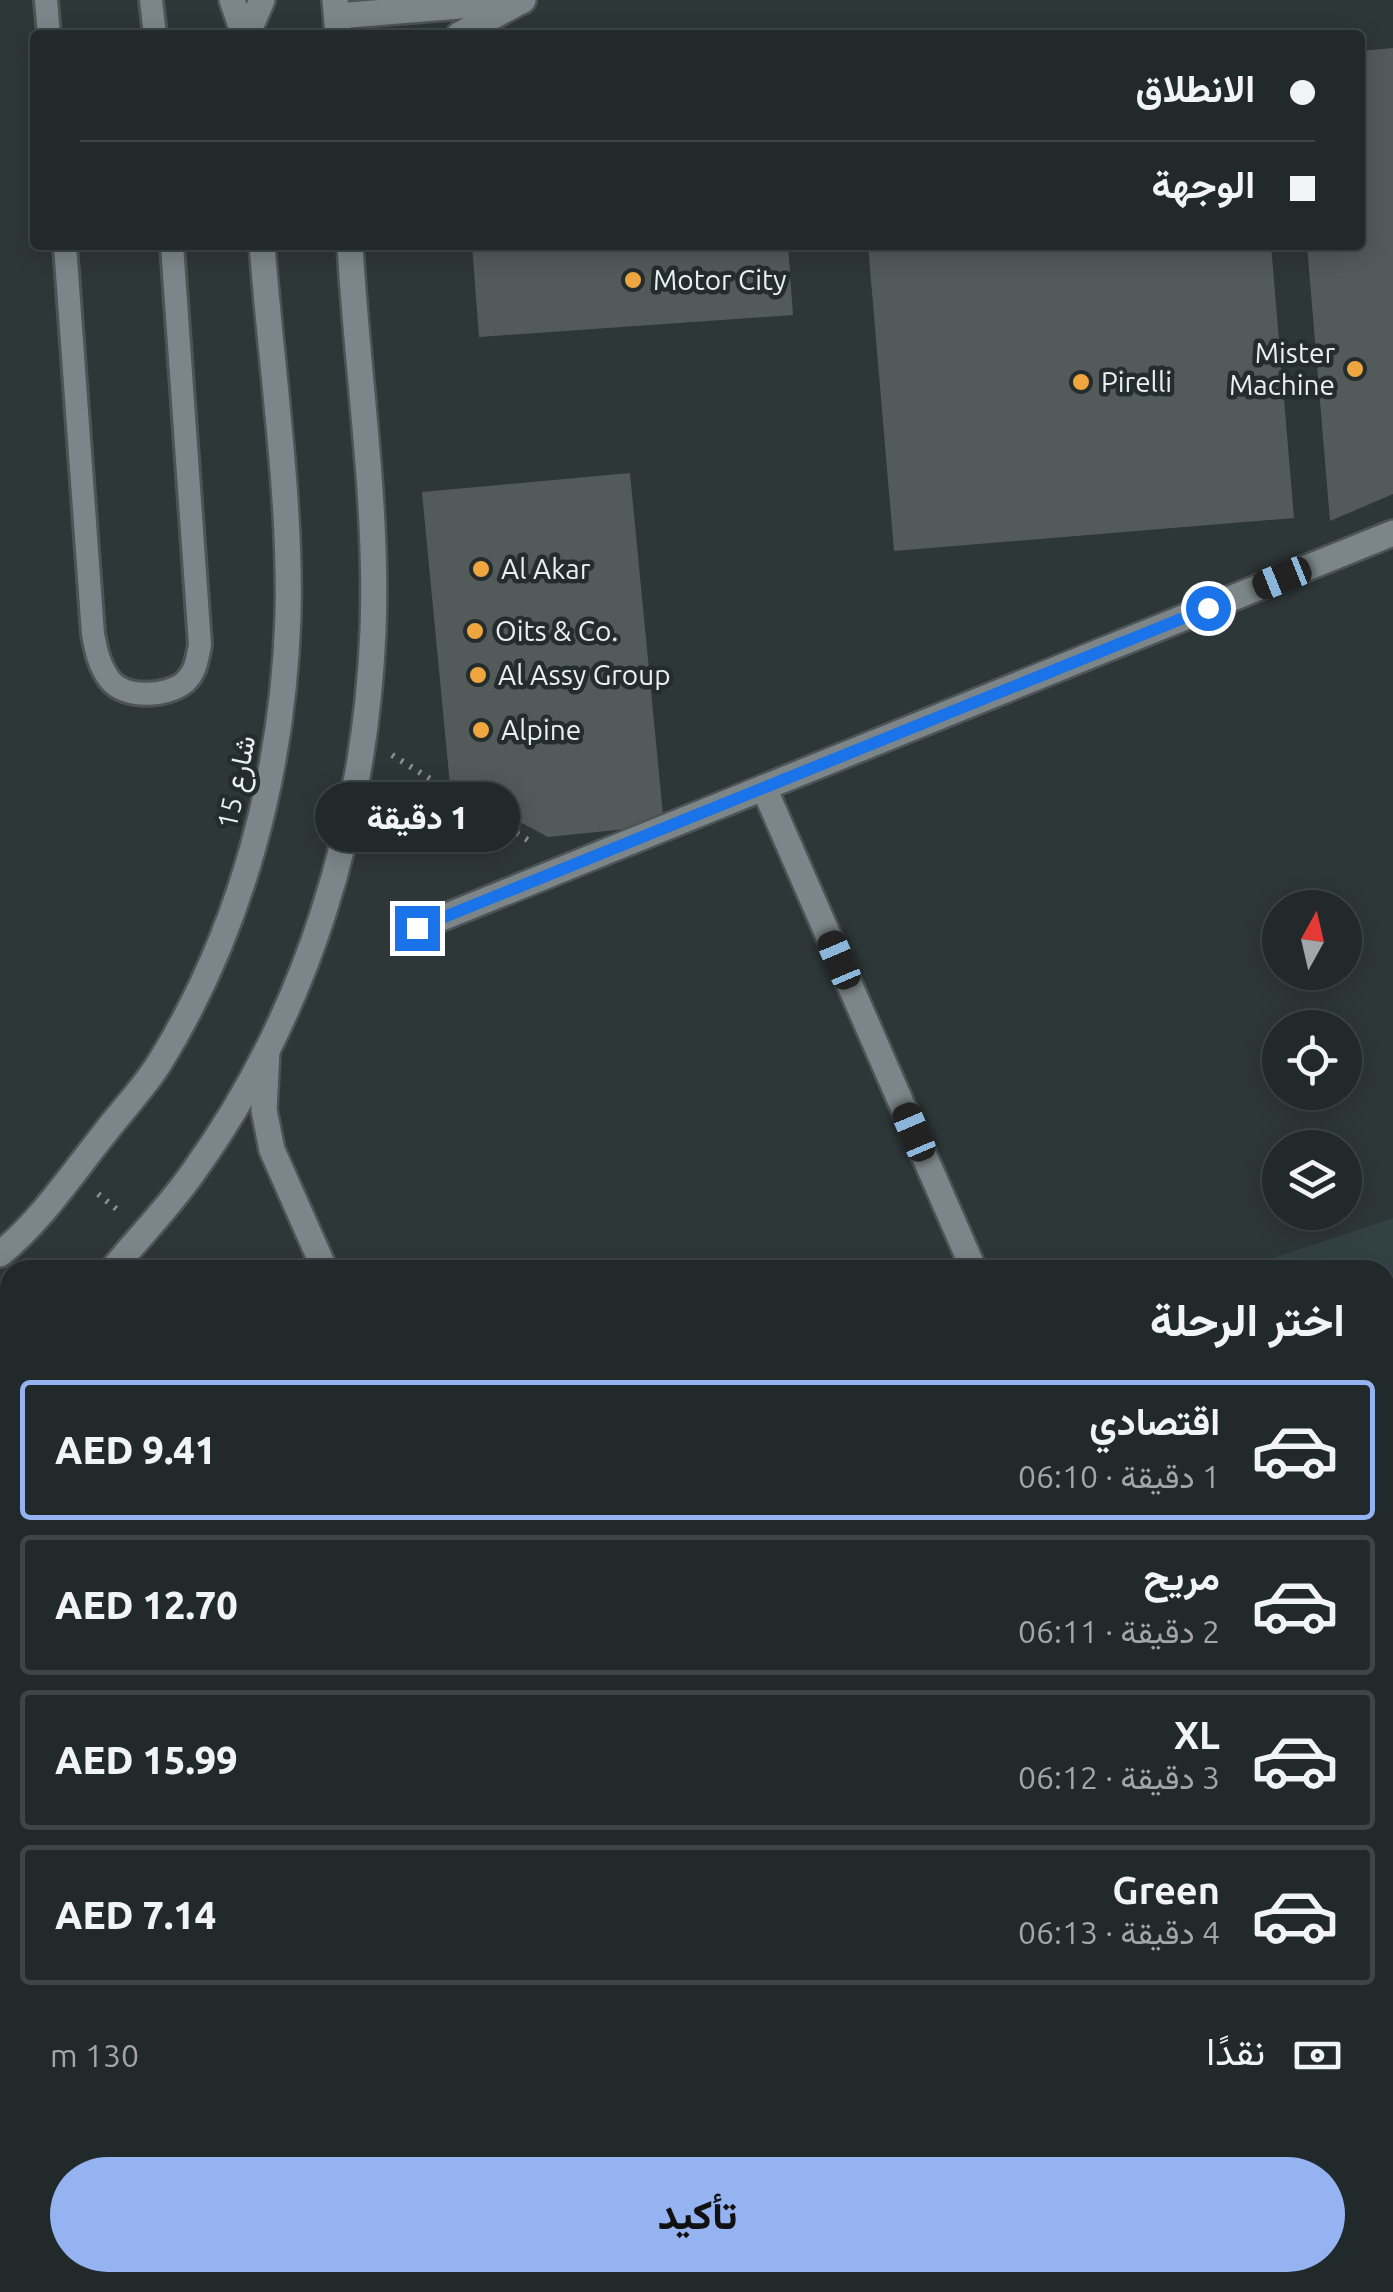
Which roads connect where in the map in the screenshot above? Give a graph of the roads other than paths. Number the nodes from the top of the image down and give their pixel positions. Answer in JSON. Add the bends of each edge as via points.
{"nodes":[{"id":1,"x":46,"y":0,"type":"edge"},
{"id":2,"x":151,"y":0,"type":"edge"},
{"id":3,"x":232,"y":0,"type":"edge"},
{"id":4,"x":262,"y":0,"type":"edge"},
{"id":5,"x":524,"y":0,"type":"edge"},
{"id":6,"x":333,"y":13,"type":"edge"},
{"id":7,"x":49,"y":30,"type":"edge"},
{"id":8,"x":154,"y":30,"type":"edge"},
{"id":9,"x":244,"y":30,"type":"edge"},
{"id":10,"x":248,"y":30,"type":"edge"},
{"id":11,"x":468,"y":30,"type":"edge"},
{"id":12,"x":65,"y":250,"type":"edge"},
{"id":13,"x":172,"y":250,"type":"edge"},
{"id":14,"x":262,"y":250,"type":"edge"},
{"id":15,"x":350,"y":250,"type":"edge"},
{"id":16,"x":357,"y":250,"type":"edge"},
{"id":17,"x":352,"y":282,"type":"junction"},
{"id":18,"x":1393,"y":533,"type":"edge"},
{"id":19,"x":764,"y":788,"type":"junction"},
{"id":20,"x":417,"y":928,"type":"dead end"},
{"id":21,"x":267,"y":1051,"type":"junction"},
{"id":22,"x":0,"y":1254,"type":"edge"},
{"id":23,"x":120,"y":1260,"type":"edge"},
{"id":24,"x":321,"y":1260,"type":"edge"},
{"id":25,"x":970,"y":1260,"type":"edge"}],
"edges":[{"from":1,"to":7,"type":"lane"},
{"from":2,"to":8,"type":"lane"},
{"from":3,"to":9,"type":"street"},
{"from":4,"to":10,"type":"street"},
{"from":5,"to":6,"type":"street"},
{"from":5,"to":11,"type":"street"},
{"from":12,"to":13,"type":"lane","via":[[93,634],[112,684],[134,693],[183,684],[195,669],[200,645]]},
{"from":14,"to":22,"type":"street","name":"شارع 15","via":[[288,613],[268,790],[214,960],[159,1064]]},
{"from":15,"to":17,"type":"street"},
{"from":16,"to":17,"type":"street"},
{"from":17,"to":21,"type":"street","via":[[371,520],[365,738],[340,864],[312,951]]},
{"from":18,"to":19,"type":"street"},
{"from":19,"to":20,"type":"street"},
{"from":19,"to":25,"type":"street"},
{"from":21,"to":23,"type":"street","via":[[195,1171]]},
{"from":21,"to":24,"type":"street","via":[[264,1110],[272,1150]]}]}
